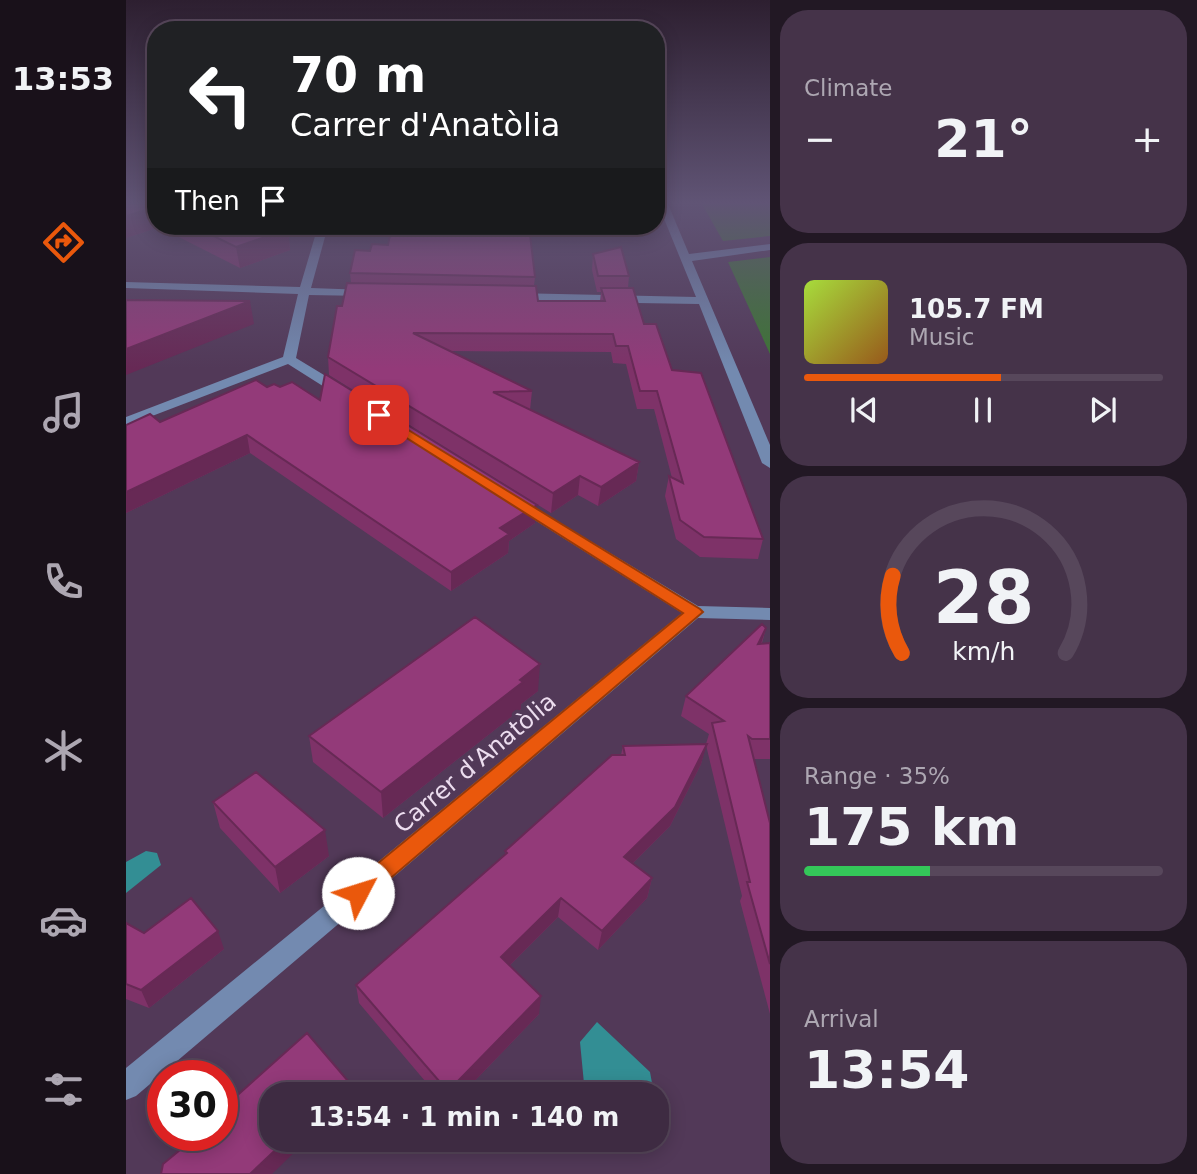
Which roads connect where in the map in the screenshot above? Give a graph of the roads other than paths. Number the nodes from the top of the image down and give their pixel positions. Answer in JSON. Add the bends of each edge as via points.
{"nodes":[{"id":1,"x":686,"y":258,"type":"edge"},
{"id":2,"x":314,"y":259,"type":"edge"},
{"id":3,"x":126,"y":285,"type":"edge"},
{"id":4,"x":304,"y":292,"type":"junction"},
{"id":5,"x":376,"y":293,"type":"edge"},
{"id":6,"x":499,"y":296,"type":"edge"},
{"id":7,"x":702,"y":301,"type":"junction"},
{"id":8,"x":289,"y":359,"type":"junction"},
{"id":9,"x":359,"y":402,"type":"edge"},
{"id":10,"x":126,"y":422,"type":"edge"},
{"id":11,"x":770,"y":463,"type":"edge"},
{"id":12,"x":498,"y":489,"type":"edge"},
{"id":13,"x":694,"y":612,"type":"junction"},
{"id":14,"x":770,"y":614,"type":"edge"},
{"id":15,"x":126,"y":1086,"type":"edge"}],
"edges":[{"from":1,"to":7,"type":"street"},
{"from":2,"to":4,"type":"street"},
{"from":3,"to":4,"type":"street"},
{"from":4,"to":5,"type":"street"},
{"from":4,"to":8,"type":"street"},
{"from":6,"to":7,"type":"street"},
{"from":7,"to":11,"type":"street"},
{"from":8,"to":9,"type":"street"},
{"from":8,"to":10,"type":"street"},
{"from":12,"to":13,"type":"street"},
{"from":13,"to":14,"type":"street"},
{"from":13,"to":15,"type":"street","name":"Carrer d'Anatòlia"}]}
